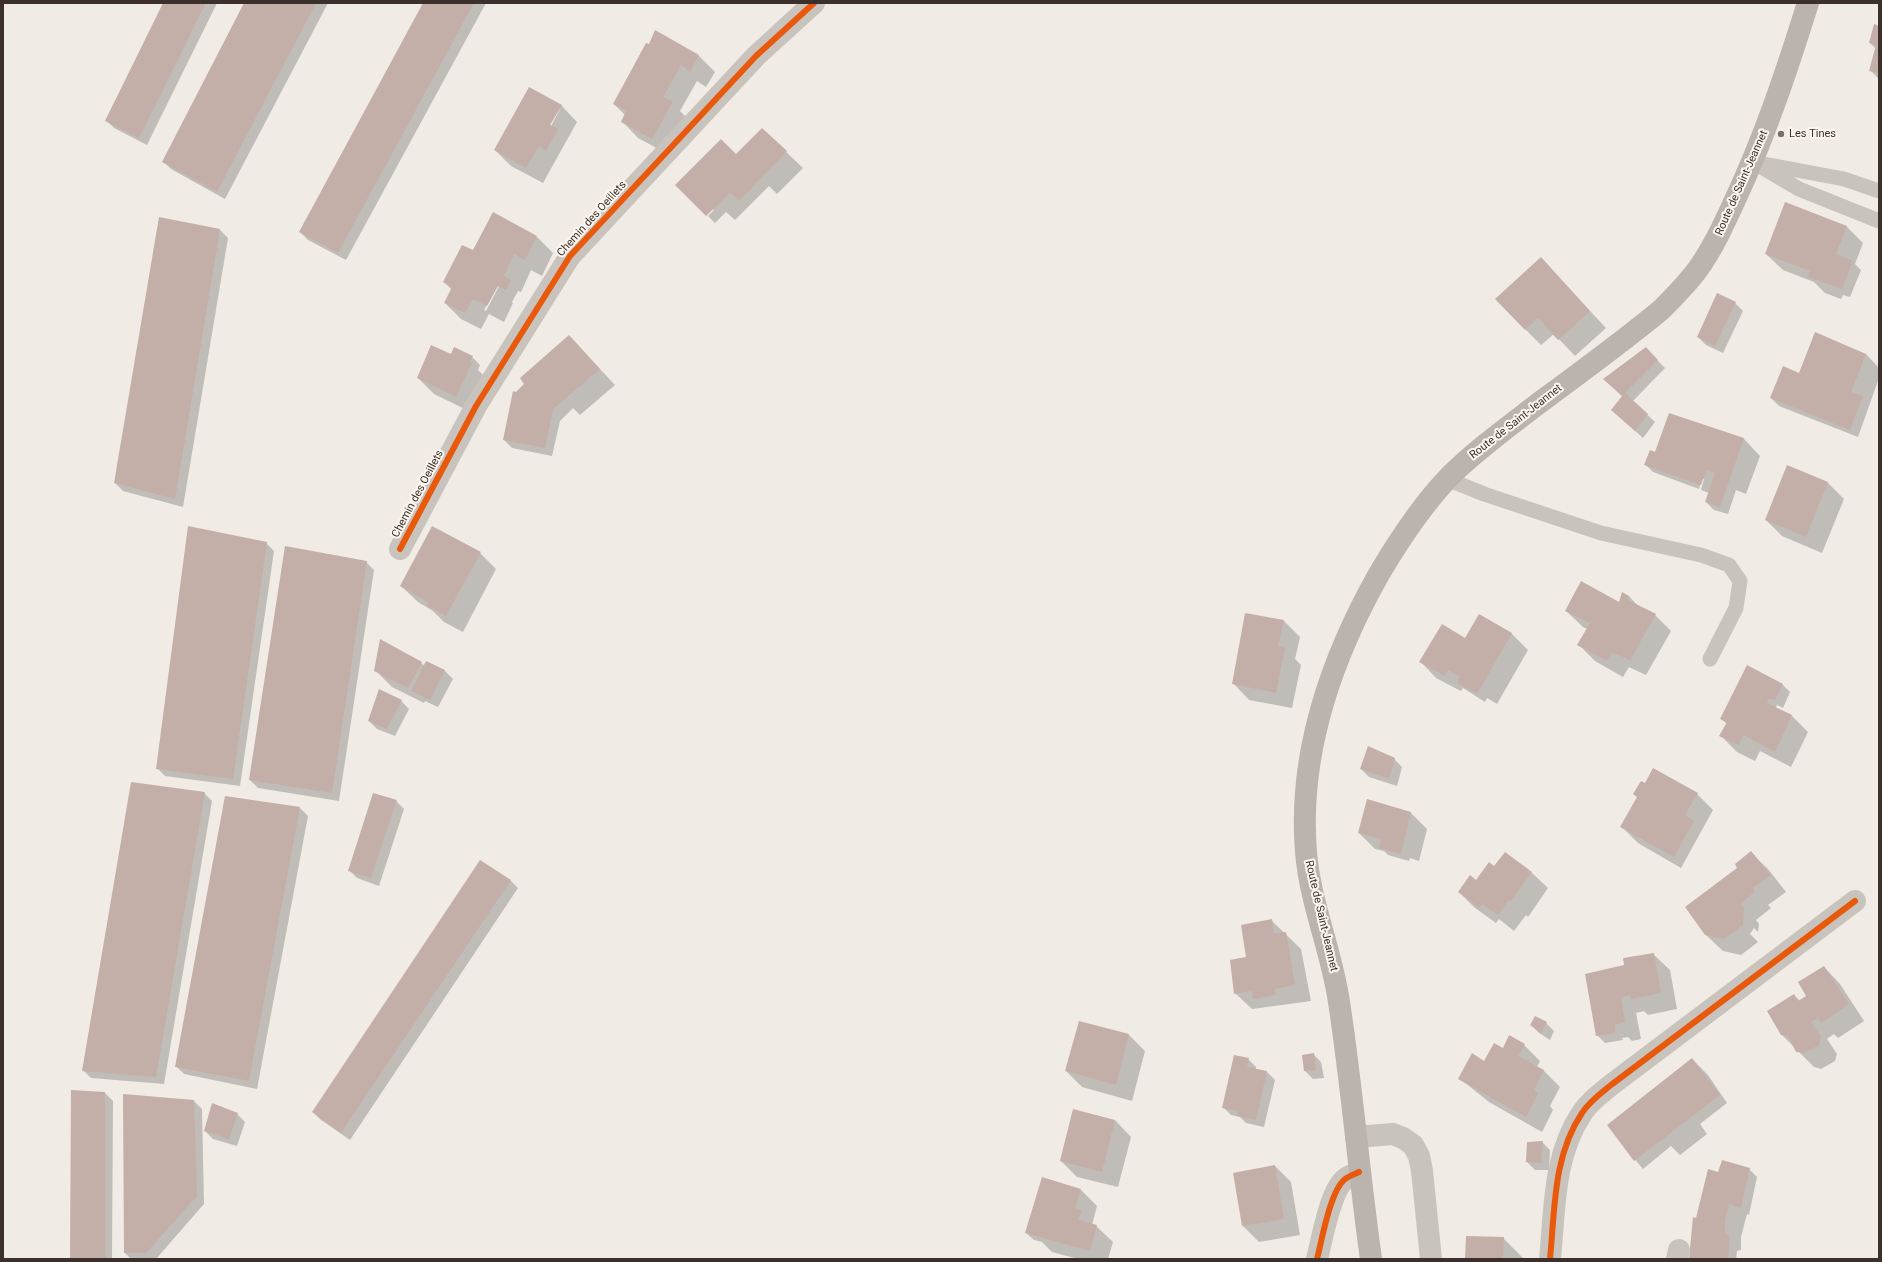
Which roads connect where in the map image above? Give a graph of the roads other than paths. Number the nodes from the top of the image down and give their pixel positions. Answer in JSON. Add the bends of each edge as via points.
{"nodes":[{"id":1,"x":814,"y":3,"type":"edge"},
{"id":2,"x":1808,"y":3,"type":"edge"},
{"id":3,"x":1753,"y":162,"type":"junction"},
{"id":4,"x":1879,"y":191,"type":"edge"},
{"id":5,"x":1879,"y":221,"type":"edge"},
{"id":6,"x":1447,"y":479,"type":"junction"},
{"id":7,"x":400,"y":549,"type":"dead end"},
{"id":8,"x":1710,"y":659,"type":"dead end"},
{"id":9,"x":1855,"y":900,"type":"dead end"},
{"id":10,"x":1356,"y":1137,"type":"junction"},
{"id":11,"x":1359,"y":1172,"type":"junction"},
{"id":12,"x":1317,"y":1259,"type":"edge"},
{"id":13,"x":1370,"y":1259,"type":"edge"},
{"id":14,"x":1431,"y":1259,"type":"edge"},
{"id":15,"x":1550,"y":1259,"type":"edge"}],
"edges":[{"from":1,"to":7,"type":"street","name":"Chemin des Oeillets","via":[[756,56],[570,256],[476,406]]},
{"from":2,"to":3,"type":"main road","name":"Route de Saint-Jeannet"},
{"from":3,"to":4,"type":"lane","via":[[1844,179]]},
{"from":3,"to":5,"type":"lane","via":[[1799,189]]},
{"from":3,"to":6,"type":"main road","name":"Route de Saint-Jeannet","via":[[1716,241],[1682,289],[1642,326],[1478,448]]},
{"from":6,"to":8,"type":"lane","via":[[1601,533],[1701,555],[1729,565],[1740,581],[1736,608]]},
{"from":6,"to":10,"type":"main road","name":"Route de Saint-Jeannet","via":[[1418,514],[1392,552],[1350,629],[1326,694],[1308,767],[1306,853],[1315,900],[1336,978]]},
{"from":9,"to":15,"type":"street","via":[[1594,1098],[1582,1112],[1568,1136],[1560,1162],[1554,1199]]},
{"from":10,"to":11,"type":"main road","name":"Route de Saint-Jeannet"},
{"from":10,"to":14,"type":"street","via":[[1394,1134],[1413,1146],[1419,1156],[1422,1171]]},
{"from":11,"to":12,"type":"street","via":[[1345,1179],[1336,1191]]},
{"from":11,"to":13,"type":"main road","name":"Route de Saint-Jeannet"}]}
